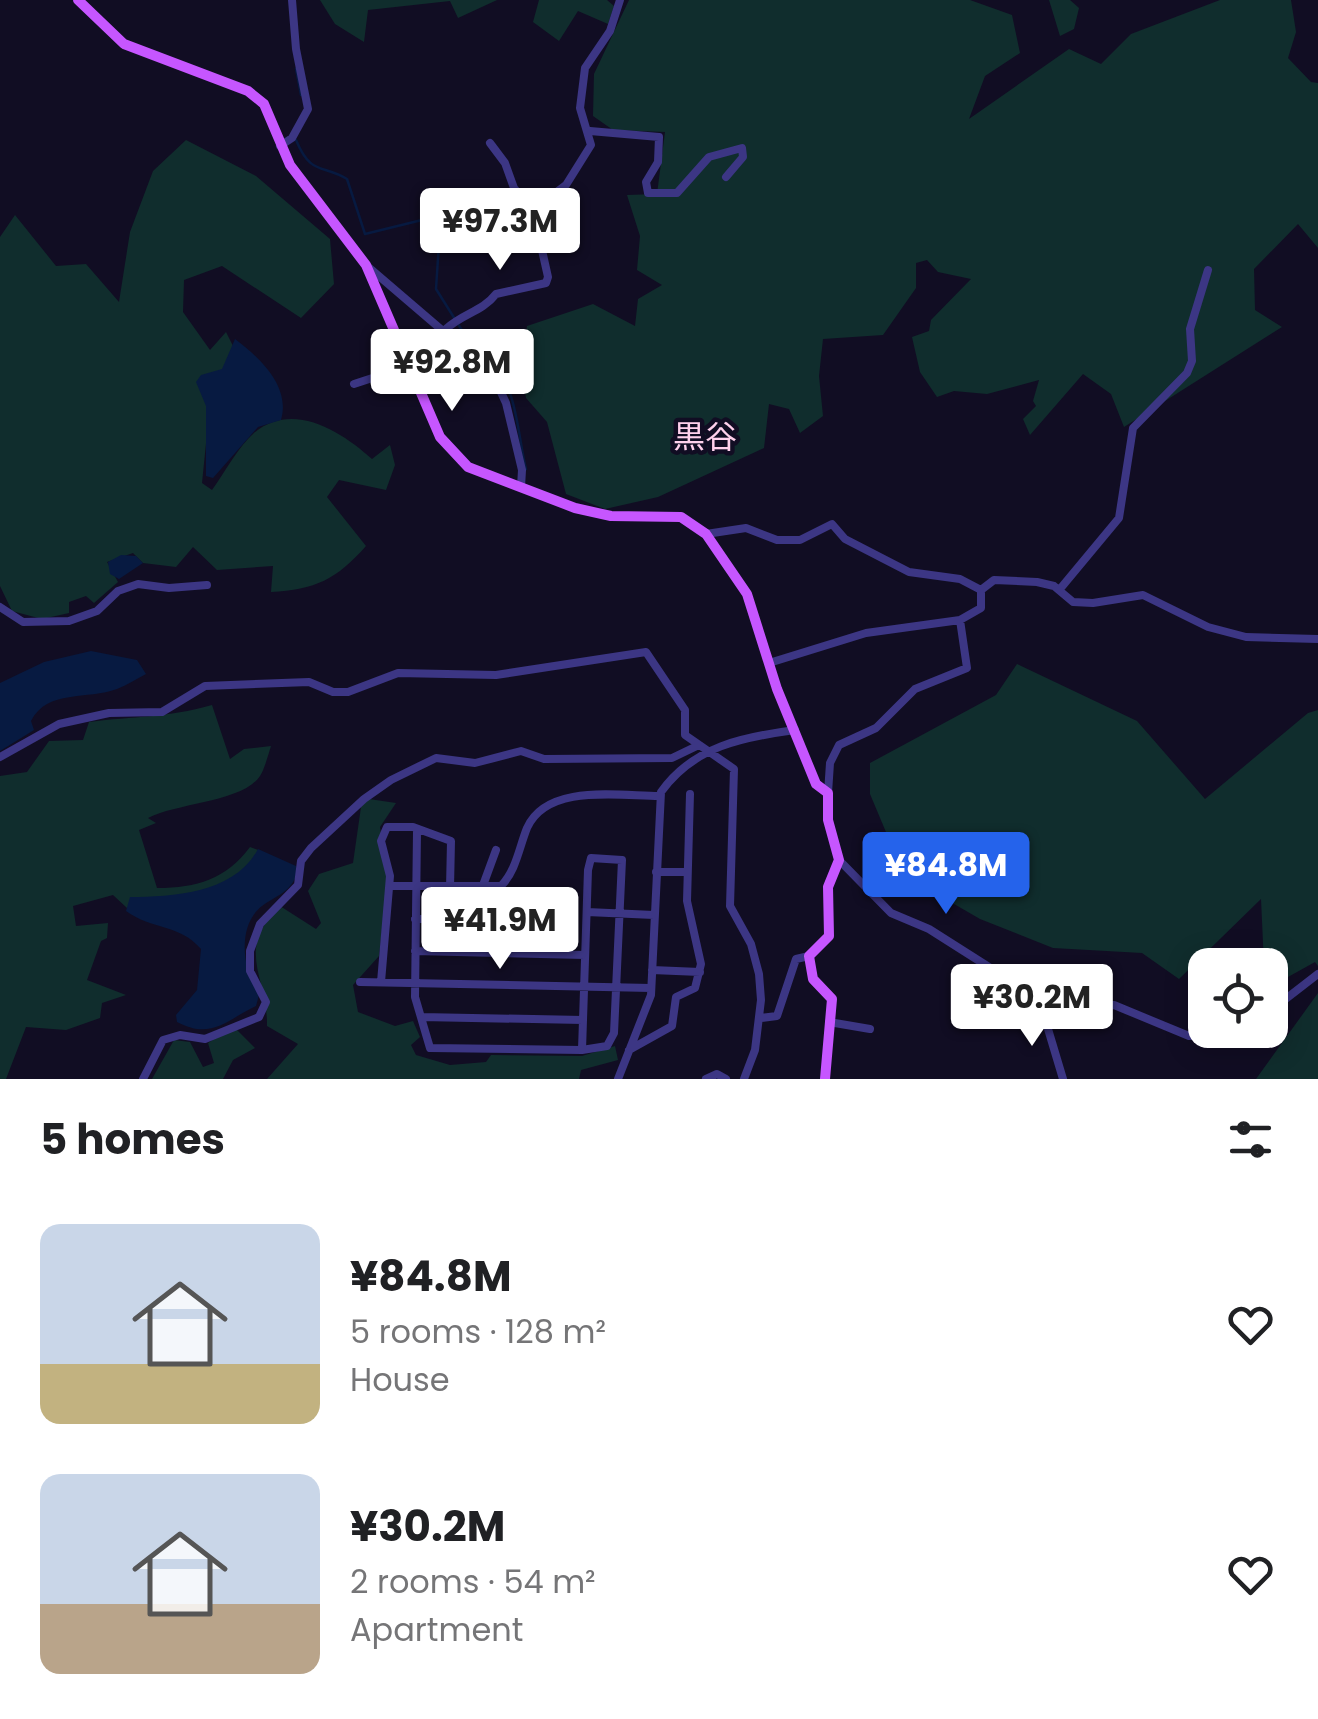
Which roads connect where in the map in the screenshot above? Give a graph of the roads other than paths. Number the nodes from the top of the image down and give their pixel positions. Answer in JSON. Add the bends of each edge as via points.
{"nodes":[{"id":1,"x":78,"y":0,"type":"edge"},
{"id":2,"x":292,"y":0,"type":"edge"},
{"id":3,"x":620,"y":0,"type":"edge"},
{"id":4,"x":590,"y":131,"type":"junction"},
{"id":5,"x":490,"y":143,"type":"dead end"},
{"id":6,"x":280,"y":146,"type":"junction"},
{"id":7,"x":726,"y":177,"type":"dead end"},
{"id":8,"x":533,"y":210,"type":"junction"},
{"id":9,"x":366,"y":265,"type":"junction"},
{"id":10,"x":1208,"y":270,"type":"dead end"},
{"id":11,"x":446,"y":329,"type":"junction"},
{"id":12,"x":409,"y":366,"type":"junction"},
{"id":13,"x":354,"y":384,"type":"dead end"},
{"id":14,"x":521,"y":487,"type":"junction"},
{"id":15,"x":706,"y":534,"type":"junction"},
{"id":16,"x":207,"y":585,"type":"dead end"},
{"id":17,"x":1060,"y":589,"type":"junction"},
{"id":18,"x":981,"y":590,"type":"junction"},
{"id":19,"x":0,"y":608,"type":"edge"},
{"id":20,"x":960,"y":620,"type":"junction"},
{"id":21,"x":1318,"y":639,"type":"edge"},
{"id":22,"x":768,"y":663,"type":"junction"},
{"id":23,"x":794,"y":730,"type":"junction"},
{"id":24,"x":699,"y":745,"type":"junction"},
{"id":25,"x":710,"y":751,"type":"junction"},
{"id":26,"x":0,"y":757,"type":"edge"},
{"id":27,"x":828,"y":793,"type":"junction"},
{"id":28,"x":690,"y":794,"type":"dead end"},
{"id":29,"x":659,"y":796,"type":"junction"},
{"id":30,"x":417,"y":831,"type":"junction"},
{"id":31,"x":496,"y":850,"type":"dead end"},
{"id":32,"x":839,"y":860,"type":"junction"},
{"id":33,"x":656,"y":872,"type":"junction"},
{"id":34,"x":687,"y":872,"type":"junction"},
{"id":35,"x":390,"y":886,"type":"junction"},
{"id":36,"x":416,"y":887,"type":"junction"},
{"id":37,"x":450,"y":888,"type":"junction"},
{"id":38,"x":482,"y":888,"type":"junction"},
{"id":39,"x":587,"y":912,"type":"junction"},
{"id":40,"x":620,"y":913,"type":"junction"},
{"id":41,"x":654,"y":915,"type":"junction"},
{"id":42,"x":415,"y":919,"type":"junction"},
{"id":43,"x":415,"y":951,"type":"junction"},
{"id":44,"x":586,"y":954,"type":"junction"},
{"id":45,"x":809,"y":956,"type":"junction"},
{"id":46,"x":652,"y":970,"type":"junction"},
{"id":47,"x":700,"y":972,"type":"junction"},
{"id":48,"x":1318,"y":974,"type":"edge"},
{"id":49,"x":360,"y":982,"type":"dead end"},
{"id":50,"x":381,"y":982,"type":"junction"},
{"id":51,"x":414,"y":983,"type":"junction"},
{"id":52,"x":584,"y":986,"type":"junction"},
{"id":53,"x":617,"y":987,"type":"junction"},
{"id":54,"x":651,"y":988,"type":"junction"},
{"id":55,"x":1288,"y":998,"type":"edge"},
{"id":56,"x":1042,"y":1008,"type":"junction"},
{"id":57,"x":420,"y":1017,"type":"junction"},
{"id":58,"x":761,"y":1018,"type":"junction"},
{"id":59,"x":584,"y":1020,"type":"junction"},
{"id":60,"x":829,"y":1022,"type":"junction"},
{"id":61,"x":870,"y":1029,"type":"dead end"},
{"id":62,"x":1188,"y":1035,"type":"edge"},
{"id":63,"x":582,"y":1050,"type":"junction"},
{"id":64,"x":629,"y":1050,"type":"junction"},
{"id":65,"x":143,"y":1079,"type":"edge"},
{"id":66,"x":618,"y":1079,"type":"edge"},
{"id":67,"x":706,"y":1079,"type":"edge"},
{"id":68,"x":726,"y":1079,"type":"edge"},
{"id":69,"x":744,"y":1079,"type":"edge"},
{"id":70,"x":825,"y":1079,"type":"edge"},
{"id":71,"x":1063,"y":1079,"type":"edge"}],
"edges":[{"from":1,"to":6,"type":"main road","via":[[124,44],[258,98]]},
{"from":2,"to":6,"type":"street","via":[[308,109]]},
{"from":3,"to":4,"type":"street","via":[[585,68],[580,108]]},
{"from":4,"to":7,"type":"street","via":[[659,137],[648,192],[678,193],[710,157],[742,148],[743,157]]},
{"from":4,"to":8,"type":"street","via":[[580,167]]},
{"from":5,"to":8,"type":"street"},
{"from":6,"to":9,"type":"main road"},
{"from":8,"to":11,"type":"street","via":[[546,284],[496,294]]},
{"from":9,"to":11,"type":"street"},
{"from":9,"to":12,"type":"main road"},
{"from":10,"to":17,"type":"street","via":[[1190,329],[1187,374],[1134,428],[1119,518]]},
{"from":11,"to":14,"type":"street","via":[[499,385]]},
{"from":12,"to":13,"type":"street"},
{"from":12,"to":14,"type":"main road","via":[[456,458]]},
{"from":14,"to":15,"type":"main road","via":[[611,516],[681,516]]},
{"from":15,"to":18,"type":"street","via":[[746,528],[800,540],[832,524],[845,538],[909,572],[960,579]]},
{"from":15,"to":22,"type":"main road","via":[[747,594]]},
{"from":16,"to":19,"type":"street","via":[[138,584],[69,620],[22,622]]},
{"from":17,"to":18,"type":"street","via":[[994,580]]},
{"from":17,"to":21,"type":"street","via":[[1073,602],[1093,604],[1143,595],[1196,623],[1246,637]]},
{"from":18,"to":20,"type":"street","via":[[981,608]]},
{"from":20,"to":22,"type":"street","via":[[866,634]]},
{"from":20,"to":27,"type":"street","via":[[967,668],[914,689],[876,728],[838,744]]},
{"from":22,"to":23,"type":"main road"},
{"from":23,"to":25,"type":"street","via":[[734,739]]},
{"from":23,"to":27,"type":"main road","via":[[819,789]]},
{"from":24,"to":25,"type":"street"},
{"from":24,"to":26,"type":"street","via":[[684,733],[684,710],[666,678],[641,651],[496,675],[398,673],[348,692],[309,682],[205,686],[162,712],[109,713],[59,724]]},
{"from":24,"to":65,"type":"street","via":[[672,758],[544,760],[521,751],[475,763],[436,758],[392,780],[311,848],[301,861],[298,885],[260,924],[250,951],[250,971],[266,1002],[258,1017],[205,1039],[163,1040]]},
{"from":25,"to":29,"type":"street","via":[[688,762]]},
{"from":25,"to":58,"type":"street","via":[[734,768],[730,906],[760,974]]},
{"from":27,"to":32,"type":"main road"},
{"from":28,"to":34,"type":"street"},
{"from":29,"to":33,"type":"street"},
{"from":29,"to":38,"type":"street","via":[[577,796],[538,812],[507,879]]},
{"from":30,"to":35,"type":"street","via":[[384,831]]},
{"from":30,"to":36,"type":"street"},
{"from":30,"to":37,"type":"street","via":[[451,841]]},
{"from":31,"to":38,"type":"street"},
{"from":32,"to":45,"type":"main road","via":[[828,887],[829,936]]},
{"from":32,"to":56,"type":"street","via":[[891,913],[930,929],[1003,976],[998,987]]},
{"from":33,"to":34,"type":"street"},
{"from":33,"to":41,"type":"street"},
{"from":34,"to":47,"type":"street"},
{"from":35,"to":36,"type":"street"},
{"from":35,"to":50,"type":"street"},
{"from":36,"to":37,"type":"street"},
{"from":36,"to":42,"type":"street"},
{"from":37,"to":38,"type":"street"},
{"from":38,"to":42,"type":"street","via":[[480,919]]},
{"from":39,"to":40,"type":"street"},
{"from":39,"to":40,"type":"street","via":[[591,858],[622,860]]},
{"from":39,"to":44,"type":"street"},
{"from":40,"to":41,"type":"street"},
{"from":40,"to":53,"type":"street"},
{"from":41,"to":46,"type":"street"},
{"from":42,"to":43,"type":"street"},
{"from":43,"to":44,"type":"street"},
{"from":43,"to":51,"type":"street"},
{"from":44,"to":52,"type":"street"},
{"from":45,"to":58,"type":"street","via":[[796,960],[777,1016]]},
{"from":45,"to":60,"type":"main road","via":[[813,980],[830,994]]},
{"from":46,"to":47,"type":"street"},
{"from":46,"to":54,"type":"street"},
{"from":47,"to":64,"type":"street","via":[[695,988],[676,997],[672,1026]]},
{"from":48,"to":55,"type":"street"},
{"from":49,"to":50,"type":"street"},
{"from":50,"to":51,"type":"street"},
{"from":51,"to":52,"type":"street"},
{"from":51,"to":57,"type":"street"},
{"from":52,"to":53,"type":"street"},
{"from":52,"to":59,"type":"street"},
{"from":53,"to":54,"type":"street"},
{"from":53,"to":63,"type":"street","via":[[607,1046]]},
{"from":54,"to":64,"type":"street"},
{"from":56,"to":62,"type":"street","via":[[1114,1005]]},
{"from":56,"to":71,"type":"street"},
{"from":57,"to":59,"type":"street"},
{"from":57,"to":63,"type":"street","via":[[430,1048]]},
{"from":58,"to":69,"type":"street"},
{"from":59,"to":63,"type":"street"},
{"from":60,"to":61,"type":"street"},
{"from":60,"to":70,"type":"main road"},
{"from":64,"to":66,"type":"street"},
{"from":67,"to":68,"type":"street"}]}
